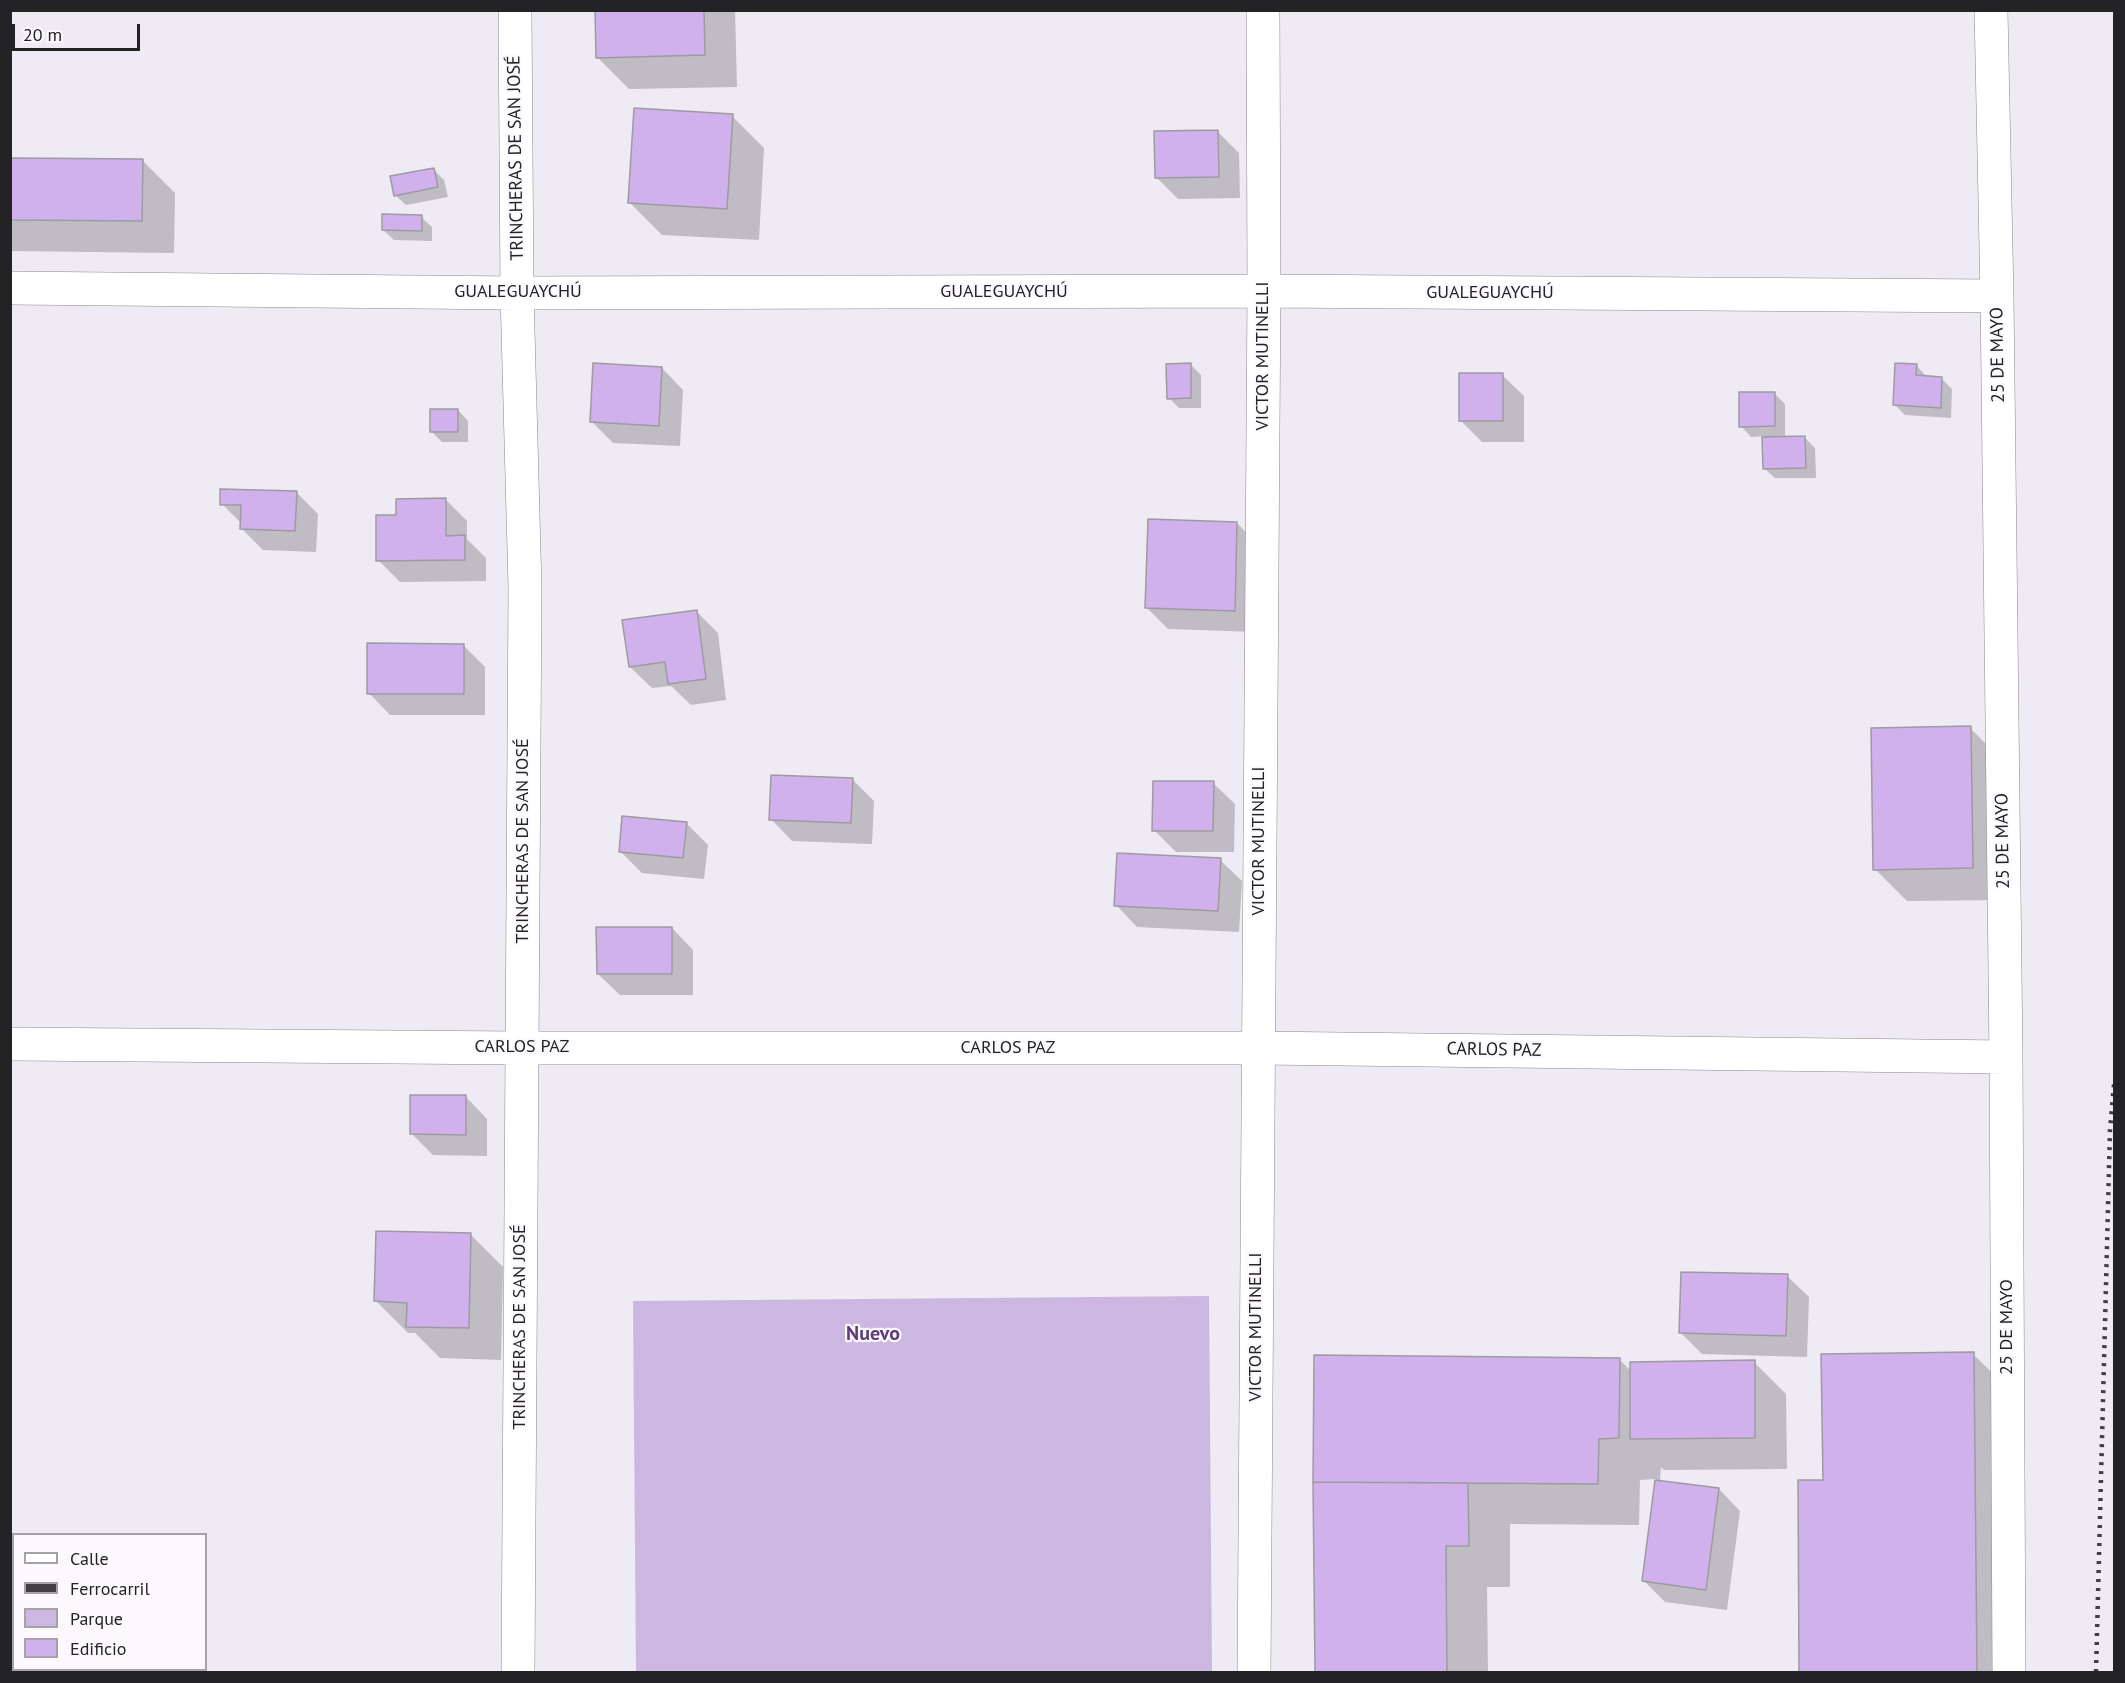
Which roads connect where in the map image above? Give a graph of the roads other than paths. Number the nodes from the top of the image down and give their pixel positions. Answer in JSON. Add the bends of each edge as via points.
{"nodes":[{"id":1,"x":515,"y":10,"type":"edge"},
{"id":2,"x":1263,"y":10,"type":"edge"},
{"id":3,"x":1990,"y":10,"type":"edge"},
{"id":4,"x":10,"y":288,"type":"edge"},
{"id":5,"x":1264,"y":291,"type":"junction"},
{"id":6,"x":518,"y":293,"type":"junction"},
{"id":7,"x":1997,"y":296,"type":"junction"},
{"id":8,"x":10,"y":1044,"type":"edge"},
{"id":9,"x":521,"y":1047,"type":"junction"},
{"id":10,"x":1258,"y":1048,"type":"junction"},
{"id":11,"x":2006,"y":1057,"type":"junction"},
{"id":12,"x":518,"y":1672,"type":"edge"},
{"id":13,"x":1254,"y":1672,"type":"edge"},
{"id":14,"x":2009,"y":1672,"type":"edge"}],
"edges":[{"from":1,"to":6,"type":"street","name":"TRINCHERAS DE SAN JOSÉ"},
{"from":2,"to":5,"type":"street","name":"VICTOR MUTINELLI"},
{"from":3,"to":7,"type":"street","name":"25 DE MAYO"},
{"from":4,"to":6,"type":"street","name":"GUALEGUAYCHÚ"},
{"from":5,"to":6,"type":"street","name":"GUALEGUAYCHÚ"},
{"from":5,"to":7,"type":"street","name":"GUALEGUAYCHÚ"},
{"from":5,"to":10,"type":"street","name":"VICTOR MUTINELLI"},
{"from":6,"to":9,"type":"street","name":"TRINCHERAS DE SAN JOSÉ","via":[[525,588]]},
{"from":7,"to":11,"type":"street","name":"25 DE MAYO"},
{"from":8,"to":9,"type":"street","name":"CARLOS PAZ"},
{"from":9,"to":10,"type":"street","name":"CARLOS PAZ"},
{"from":9,"to":12,"type":"street","name":"TRINCHERAS DE SAN JOSÉ"},
{"from":10,"to":11,"type":"street","name":"CARLOS PAZ"},
{"from":10,"to":13,"type":"street","name":"VICTOR MUTINELLI"},
{"from":11,"to":14,"type":"street","name":"25 DE MAYO"}]}
